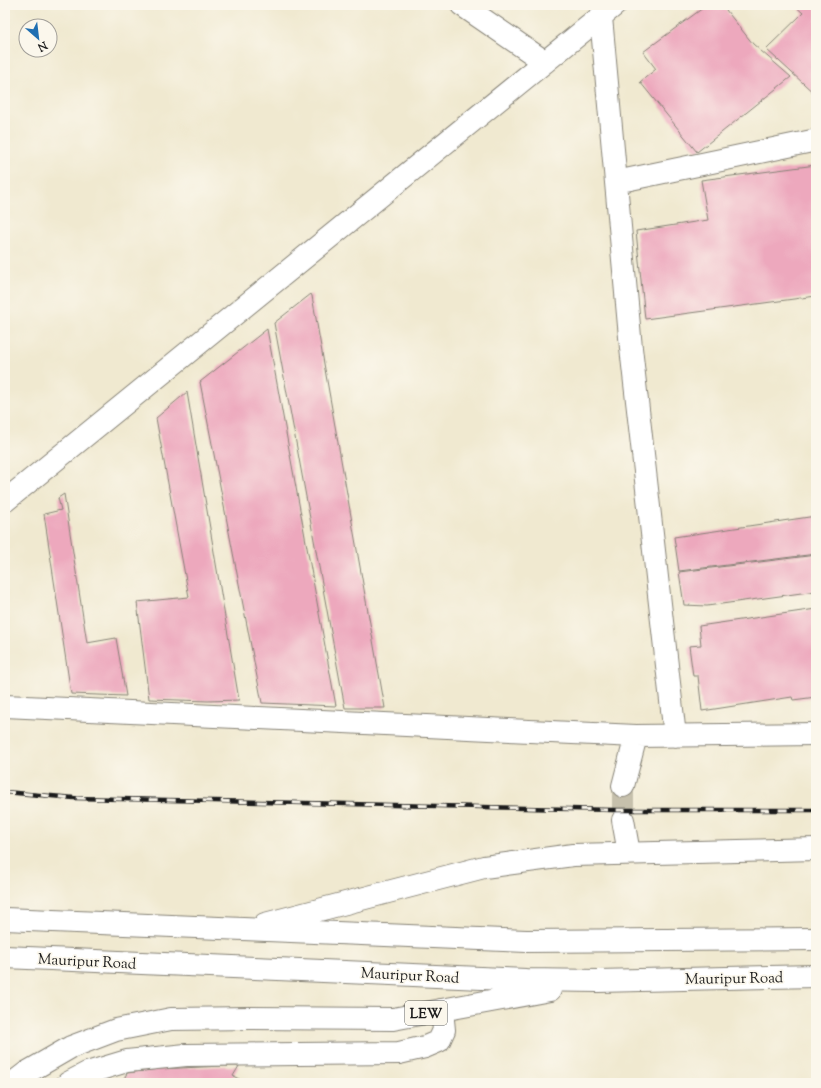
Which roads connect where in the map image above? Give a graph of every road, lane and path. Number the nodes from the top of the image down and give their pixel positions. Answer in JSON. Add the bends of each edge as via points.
{"nodes":[{"id":1,"x":462,"y":5,"type":"edge"},
{"id":2,"x":608,"y":11,"type":"edge"},
{"id":3,"x":545,"y":62,"type":"junction"},
{"id":4,"x":812,"y":142,"type":"dead end"},
{"id":5,"x":616,"y":182,"type":"junction"},
{"id":6,"x":5,"y":501,"type":"edge"},
{"id":7,"x":5,"y":706,"type":"edge"},
{"id":8,"x":816,"y":734,"type":"edge"},
{"id":9,"x":636,"y":736,"type":"junction"},
{"id":10,"x":676,"y":736,"type":"junction"},
{"id":11,"x":623,"y":786,"type":"tunnel mouth"},
{"id":12,"x":623,"y":820,"type":"tunnel mouth"},
{"id":13,"x":816,"y":849,"type":"edge"},
{"id":14,"x":629,"y":853,"type":"junction"},
{"id":15,"x":5,"y":919,"type":"edge"},
{"id":16,"x":242,"y":930,"type":"junction"},
{"id":17,"x":816,"y":939,"type":"edge"},
{"id":18,"x":5,"y":957,"type":"edge"},
{"id":19,"x":816,"y":976,"type":"edge"},
{"id":20,"x":598,"y":981,"type":"junction"},
{"id":21,"x":442,"y":1010,"type":"junction"},
{"id":22,"x":13,"y":1083,"type":"edge"},
{"id":23,"x":68,"y":1083,"type":"edge"}],
"edges":[{"from":1,"to":3,"type":"main road"},
{"from":2,"to":3,"type":"main road"},
{"from":2,"to":5,"type":"main road"},
{"from":3,"to":6,"type":"main road"},
{"from":4,"to":5,"type":"main road"},
{"from":5,"to":10,"type":"main road","via":[[631,348]]},
{"from":7,"to":9,"type":"main road"},
{"from":8,"to":10,"type":"main road"},
{"from":9,"to":10,"type":"main road"},
{"from":9,"to":11,"type":"main road"},
{"from":12,"to":14,"type":"main road"},
{"from":13,"to":14,"type":"main road"},
{"from":14,"to":16,"type":"main road","via":[[573,855],[484,866]]},
{"from":15,"to":16,"type":"main road"},
{"from":16,"to":17,"type":"main road","via":[[526,941]]},
{"from":18,"to":20,"type":"main road","name":"Mauripur Road","via":[[519,980]]},
{"from":19,"to":20,"type":"main road","name":"Mauripur Road"},
{"from":20,"to":21,"type":"main road","number":"LEW"},
{"from":21,"to":22,"type":"main road","number":"LEW","via":[[393,1019],[171,1019],[116,1030],[71,1047]]},
{"from":21,"to":23,"type":"main road","via":[[444,1030],[439,1041],[399,1053],[186,1055],[127,1061],[87,1072]]}]}
